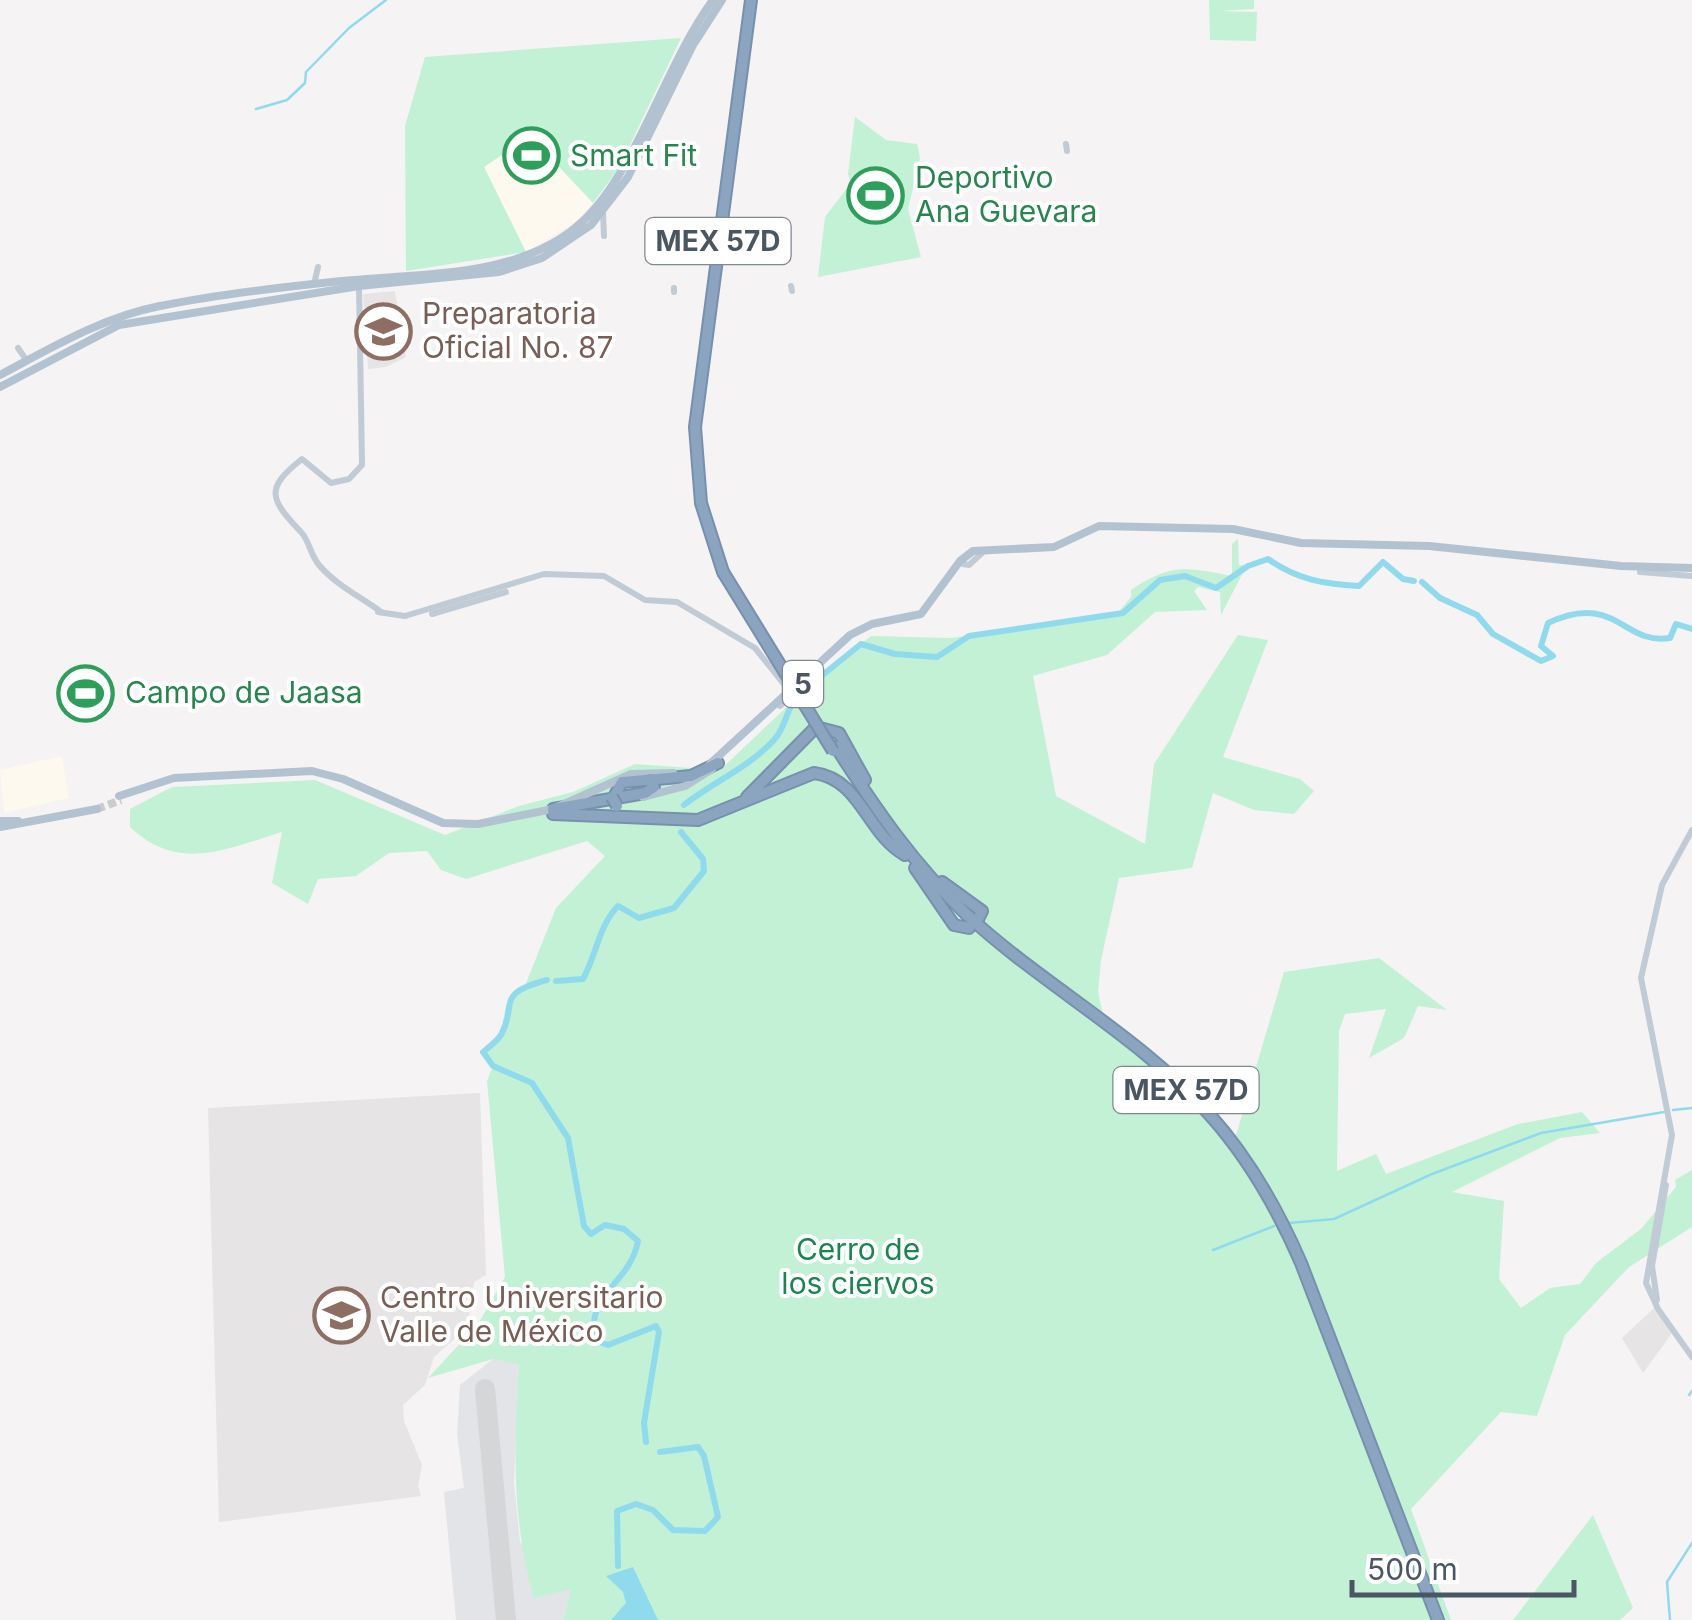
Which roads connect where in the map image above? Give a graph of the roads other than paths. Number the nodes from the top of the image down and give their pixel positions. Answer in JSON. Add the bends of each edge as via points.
{"nodes":[{"id":1,"x":713,"y":0,"type":"edge"},
{"id":2,"x":722,"y":0,"type":"edge"},
{"id":3,"x":753,"y":0,"type":"edge"},
{"id":4,"x":691,"y":40,"type":"junction"},
{"id":5,"x":676,"y":68,"type":"junction"},
{"id":6,"x":603,"y":211,"type":"junction"},
{"id":7,"x":604,"y":236,"type":"dead end"},
{"id":8,"x":521,"y":261,"type":"junction"},
{"id":9,"x":318,"y":267,"type":"dead end"},
{"id":10,"x":334,"y":282,"type":"junction"},
{"id":11,"x":314,"y":284,"type":"junction"},
{"id":12,"x":376,"y":284,"type":"junction"},
{"id":13,"x":359,"y":286,"type":"junction"},
{"id":14,"x":292,"y":292,"type":"junction"},
{"id":15,"x":18,"y":348,"type":"dead end"},
{"id":16,"x":27,"y":361,"type":"junction"},
{"id":17,"x":0,"y":376,"type":"edge"},
{"id":18,"x":0,"y":386,"type":"edge"},
{"id":19,"x":362,"y":455,"type":"junction"},
{"id":20,"x":344,"y":481,"type":"junction"},
{"id":21,"x":1365,"y":548,"type":"junction"},
{"id":22,"x":1692,"y":572,"type":"edge"},
{"id":23,"x":774,"y":667,"type":"junction"},
{"id":24,"x":811,"y":674,"type":"junction"},
{"id":25,"x":791,"y":693,"type":"junction"},
{"id":26,"x":780,"y":706,"type":"junction"},
{"id":27,"x":834,"y":749,"type":"junction"},
{"id":28,"x":718,"y":763,"type":"junction"},
{"id":29,"x":619,"y":778,"type":"junction"},
{"id":30,"x":649,"y":778,"type":"junction"},
{"id":31,"x":120,"y":798,"type":"tunnel mouth"},
{"id":32,"x":616,"y":801,"type":"junction"},
{"id":33,"x":96,"y":807,"type":"tunnel mouth"},
{"id":34,"x":553,"y":812,"type":"junction"},
{"id":35,"x":633,"y":814,"type":"junction"},
{"id":36,"x":0,"y":824,"type":"edge"},
{"id":37,"x":894,"y":834,"type":"junction"},
{"id":38,"x":1692,"y":834,"type":"edge"},
{"id":39,"x":910,"y":859,"type":"junction"},
{"id":40,"x":978,"y":919,"type":"dead end"},
{"id":41,"x":969,"y":928,"type":"dead end"},
{"id":42,"x":1692,"y":1354,"type":"edge"},
{"id":43,"x":1436,"y":1620,"type":"edge"}],
"edges":[{"from":1,"to":4,"type":"main road"},
{"from":2,"to":4,"type":"main road"},
{"from":3,"to":27,"type":"highway","number":"MEX 57D","bridge":true,"via":[[699,427],[705,501],[726,570]]},
{"from":4,"to":5,"type":"main road"},
{"from":5,"to":6,"type":"main road","via":[[635,166]]},
{"from":5,"to":8,"type":"main road","via":[[620,175],[586,218]]},
{"from":6,"to":7,"type":"main road"},
{"from":6,"to":8,"type":"main road","via":[[575,237]]},
{"from":8,"to":10,"type":"main road"},
{"from":8,"to":12,"type":"main road"},
{"from":9,"to":11,"type":"main road"},
{"from":10,"to":11,"type":"main road"},
{"from":10,"to":12,"type":"main road"},
{"from":11,"to":14,"type":"main road"},
{"from":12,"to":13,"type":"main road"},
{"from":13,"to":14,"type":"main road"},
{"from":13,"to":19,"type":"main road"},
{"from":14,"to":16,"type":"main road","via":[[134,313]]},
{"from":14,"to":18,"type":"main road","via":[[119,325]]},
{"from":15,"to":16,"type":"main road"},
{"from":16,"to":17,"type":"main road"},
{"from":19,"to":20,"type":"main road","via":[[362,464]]},
{"from":19,"to":20,"type":"main road"},
{"from":20,"to":23,"type":"main road","via":[[325,482],[302,459],[276,481],[278,505],[328,575],[381,612],[405,616],[549,576],[604,576],[644,600],[677,602],[756,648]]},
{"from":21,"to":22,"type":"main road","number":"5"},
{"from":21,"to":22,"type":"main road","number":"5","via":[[1429,546]]},
{"from":21,"to":24,"type":"main road","number":"5","via":[[1288,545],[1232,532],[1110,530],[1055,551],[982,553],[962,564],[929,613],[910,624],[860,633]]},
{"from":21,"to":24,"type":"main road","number":"5","via":[[1232,528],[1099,526],[1054,547],[980,548],[960,561],[927,609],[909,620],[857,630]]},
{"from":23,"to":24,"type":"main road"},
{"from":23,"to":25,"type":"main road"},
{"from":24,"to":25,"type":"main road","number":"5"},
{"from":24,"to":26,"type":"main road","via":[[810,683]]},
{"from":25,"to":26,"type":"main road","number":"5"},
{"from":25,"to":29,"type":"main road","number":"5","via":[[704,768]]},
{"from":26,"to":28,"type":"main road","number":"5"},
{"from":27,"to":37,"type":"highway","number":"MEX 57D"},
{"from":27,"to":39,"type":"highway","number":"MEX 57D"},
{"from":28,"to":30,"type":"highway","via":[[699,775]]},
{"from":28,"to":34,"type":"main road","number":"5","via":[[673,790]]},
{"from":29,"to":32,"type":"highway"},
{"from":29,"to":34,"type":"main road","number":"5"},
{"from":30,"to":32,"type":"highway","via":[[622,782]]},
{"from":30,"to":34,"type":"highway","via":[[654,786],[645,793]]},
{"from":31,"to":34,"type":"main road","number":"5","via":[[174,778],[312,771],[449,824]]},
{"from":32,"to":35,"type":"highway"},
{"from":32,"to":37,"type":"highway","via":[[633,811],[684,818],[724,808],[749,796],[804,736],[825,726],[844,739]]},
{"from":33,"to":36,"type":"main road"},
{"from":34,"to":35,"type":"highway"},
{"from":35,"to":39,"type":"highway","via":[[698,820],[794,778],[823,774],[847,787],[875,827]]},
{"from":37,"to":39,"type":"highway","number":"MEX 57D"},
{"from":38,"to":42,"type":"main road","via":[[1662,885],[1642,978],[1672,1135],[1646,1283]]},
{"from":39,"to":40,"type":"highway","via":[[978,904]]},
{"from":39,"to":41,"type":"highway","via":[[954,925]]},
{"from":39,"to":43,"type":"highway","number":"MEX 57D","via":[[980,931],[1183,1093],[1229,1144],[1298,1267]]},
{"from":39,"to":43,"type":"highway","number":"MEX 57D","via":[[983,929],[1190,1094],[1235,1146],[1283,1224]]}]}
